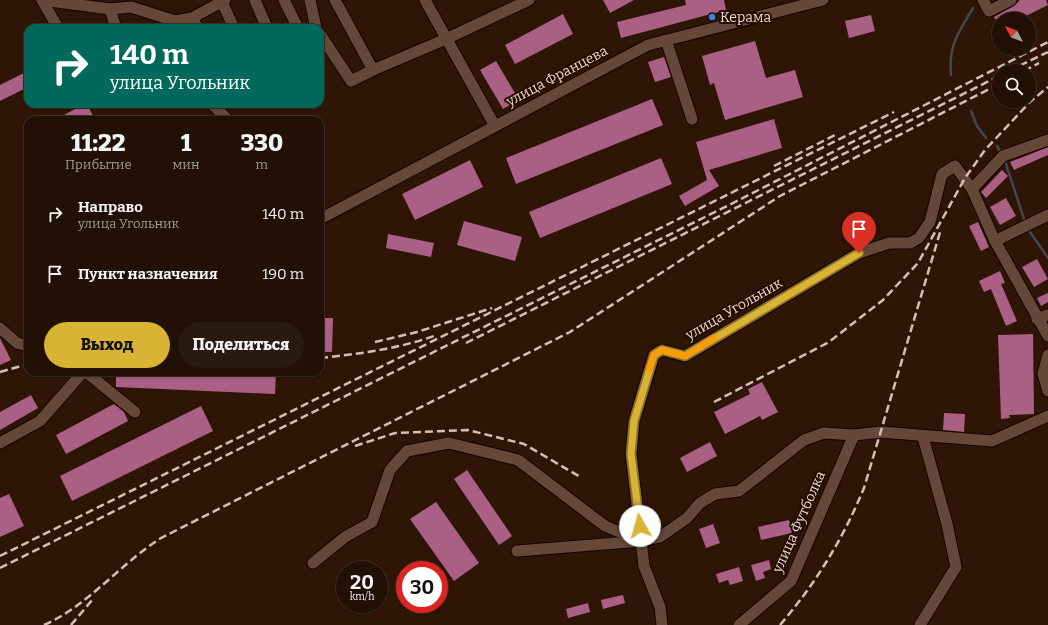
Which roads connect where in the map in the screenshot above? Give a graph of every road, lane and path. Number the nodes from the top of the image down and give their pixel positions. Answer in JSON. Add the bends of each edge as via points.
{"nodes":[{"id":1,"x":42,"y":0,"type":"edge"},
{"id":2,"x":255,"y":0,"type":"edge"},
{"id":3,"x":284,"y":0,"type":"edge"},
{"id":4,"x":310,"y":0,"type":"edge"},
{"id":5,"x":335,"y":0,"type":"edge"},
{"id":6,"x":424,"y":0,"type":"edge"},
{"id":7,"x":529,"y":0,"type":"edge"},
{"id":8,"x":823,"y":0,"type":"edge"},
{"id":9,"x":983,"y":0,"type":"edge"},
{"id":10,"x":1011,"y":0,"type":"edge"},
{"id":11,"x":224,"y":1,"type":"edge"},
{"id":12,"x":110,"y":9,"type":"junction"},
{"id":13,"x":192,"y":18,"type":"junction"},
{"id":14,"x":56,"y":24,"type":"edge"},
{"id":15,"x":115,"y":24,"type":"edge"},
{"id":16,"x":196,"y":24,"type":"edge"},
{"id":17,"x":233,"y":24,"type":"edge"},
{"id":18,"x":265,"y":24,"type":"edge"},
{"id":19,"x":296,"y":24,"type":"edge"},
{"id":20,"x":315,"y":24,"type":"edge"},
{"id":21,"x":446,"y":39,"type":"junction"},
{"id":22,"x":324,"y":40,"type":"edge"},
{"id":23,"x":666,"y":40,"type":"junction"},
{"id":24,"x":373,"y":70,"type":"junction"},
{"id":25,"x":216,"y":108,"type":"edge"},
{"id":26,"x":224,"y":116,"type":"edge"},
{"id":27,"x":692,"y":119,"type":"dead end"},
{"id":28,"x":495,"y":126,"type":"junction"},
{"id":29,"x":1048,"y":140,"type":"edge"},
{"id":30,"x":972,"y":189,"type":"junction"},
{"id":31,"x":1048,"y":215,"type":"edge"},
{"id":32,"x":324,"y":217,"type":"edge"},
{"id":33,"x":995,"y":241,"type":"junction"},
{"id":34,"x":1048,"y":315,"type":"edge"},
{"id":35,"x":1037,"y":319,"type":"junction"},
{"id":36,"x":0,"y":328,"type":"edge"},
{"id":37,"x":1048,"y":336,"type":"edge"},
{"id":38,"x":24,"y":345,"type":"edge"},
{"id":39,"x":1048,"y":355,"type":"edge"},
{"id":40,"x":79,"y":376,"type":"edge"},
{"id":41,"x":91,"y":376,"type":"edge"},
{"id":42,"x":1048,"y":391,"type":"edge"},
{"id":43,"x":135,"y":412,"type":"dead end"},
{"id":44,"x":1047,"y":415,"type":"edge"},
{"id":45,"x":854,"y":435,"type":"junction"},
{"id":46,"x":923,"y":436,"type":"junction"},
{"id":47,"x":0,"y":443,"type":"edge"},
{"id":48,"x":642,"y":541,"type":"junction"},
{"id":49,"x":517,"y":551,"type":"dead end"},
{"id":50,"x":313,"y":563,"type":"dead end"},
{"id":51,"x":662,"y":625,"type":"edge"},
{"id":52,"x":739,"y":625,"type":"edge"},
{"id":53,"x":920,"y":625,"type":"edge"}],
"edges":[{"from":1,"to":12,"type":"street"},
{"from":1,"to":14,"type":"street"},
{"from":2,"to":18,"type":"street"},
{"from":3,"to":19,"type":"street"},
{"from":4,"to":20,"type":"street"},
{"from":5,"to":24,"type":"street"},
{"from":6,"to":21,"type":"street"},
{"from":7,"to":21,"type":"street"},
{"from":8,"to":23,"type":"street","name":"улица Францева"},
{"from":9,"to":10,"type":"street","via":[[989,11]]},
{"from":11,"to":13,"type":"street"},
{"from":11,"to":17,"type":"street"},
{"from":12,"to":13,"type":"street","via":[[131,8],[175,21]]},
{"from":12,"to":15,"type":"street"},
{"from":13,"to":16,"type":"street"},
{"from":21,"to":24,"type":"street"},
{"from":21,"to":28,"type":"street"},
{"from":22,"to":24,"type":"street","via":[[351,81]]},
{"from":23,"to":27,"type":"street"},
{"from":23,"to":28,"type":"street","name":"улица Францева","via":[[648,45]]},
{"from":25,"to":26,"type":"street"},
{"from":28,"to":32,"type":"street","name":"улица Францева"},
{"from":29,"to":30,"type":"street","via":[[1003,156]]},
{"from":30,"to":33,"type":"street"},
{"from":30,"to":48,"type":"street","name":"улица Угольник","via":[[955,166],[942,174],[930,222],[919,238],[910,243],[889,243],[859,253],[685,356],[662,350],[654,355],[634,421],[631,454]]},
{"from":31,"to":33,"type":"street"},
{"from":33,"to":35,"type":"street"},
{"from":34,"to":35,"type":"street"},
{"from":35,"to":37,"type":"street"},
{"from":36,"to":38,"type":"street","via":[[17,344]]},
{"from":39,"to":42,"type":"street","via":[[1043,374]]},
{"from":40,"to":47,"type":"street","via":[[40,421]]},
{"from":41,"to":43,"type":"street"},
{"from":44,"to":46,"type":"street","via":[[992,441]]},
{"from":45,"to":46,"type":"street","via":[[881,432]]},
{"from":45,"to":48,"type":"street","via":[[824,433],[804,440],[739,491],[715,494],[700,503],[687,518],[660,537]]},
{"from":45,"to":52,"type":"street","name":"улица Футболка","via":[[791,581]]},
{"from":46,"to":53,"type":"street","via":[[956,567]]},
{"from":48,"to":49,"type":"street"},
{"from":48,"to":50,"type":"street","via":[[605,526],[518,460],[449,443],[407,452],[390,470],[372,522]]},
{"from":48,"to":51,"type":"street","name":"улица Угольник","via":[[644,566],[660,607]]}]}
